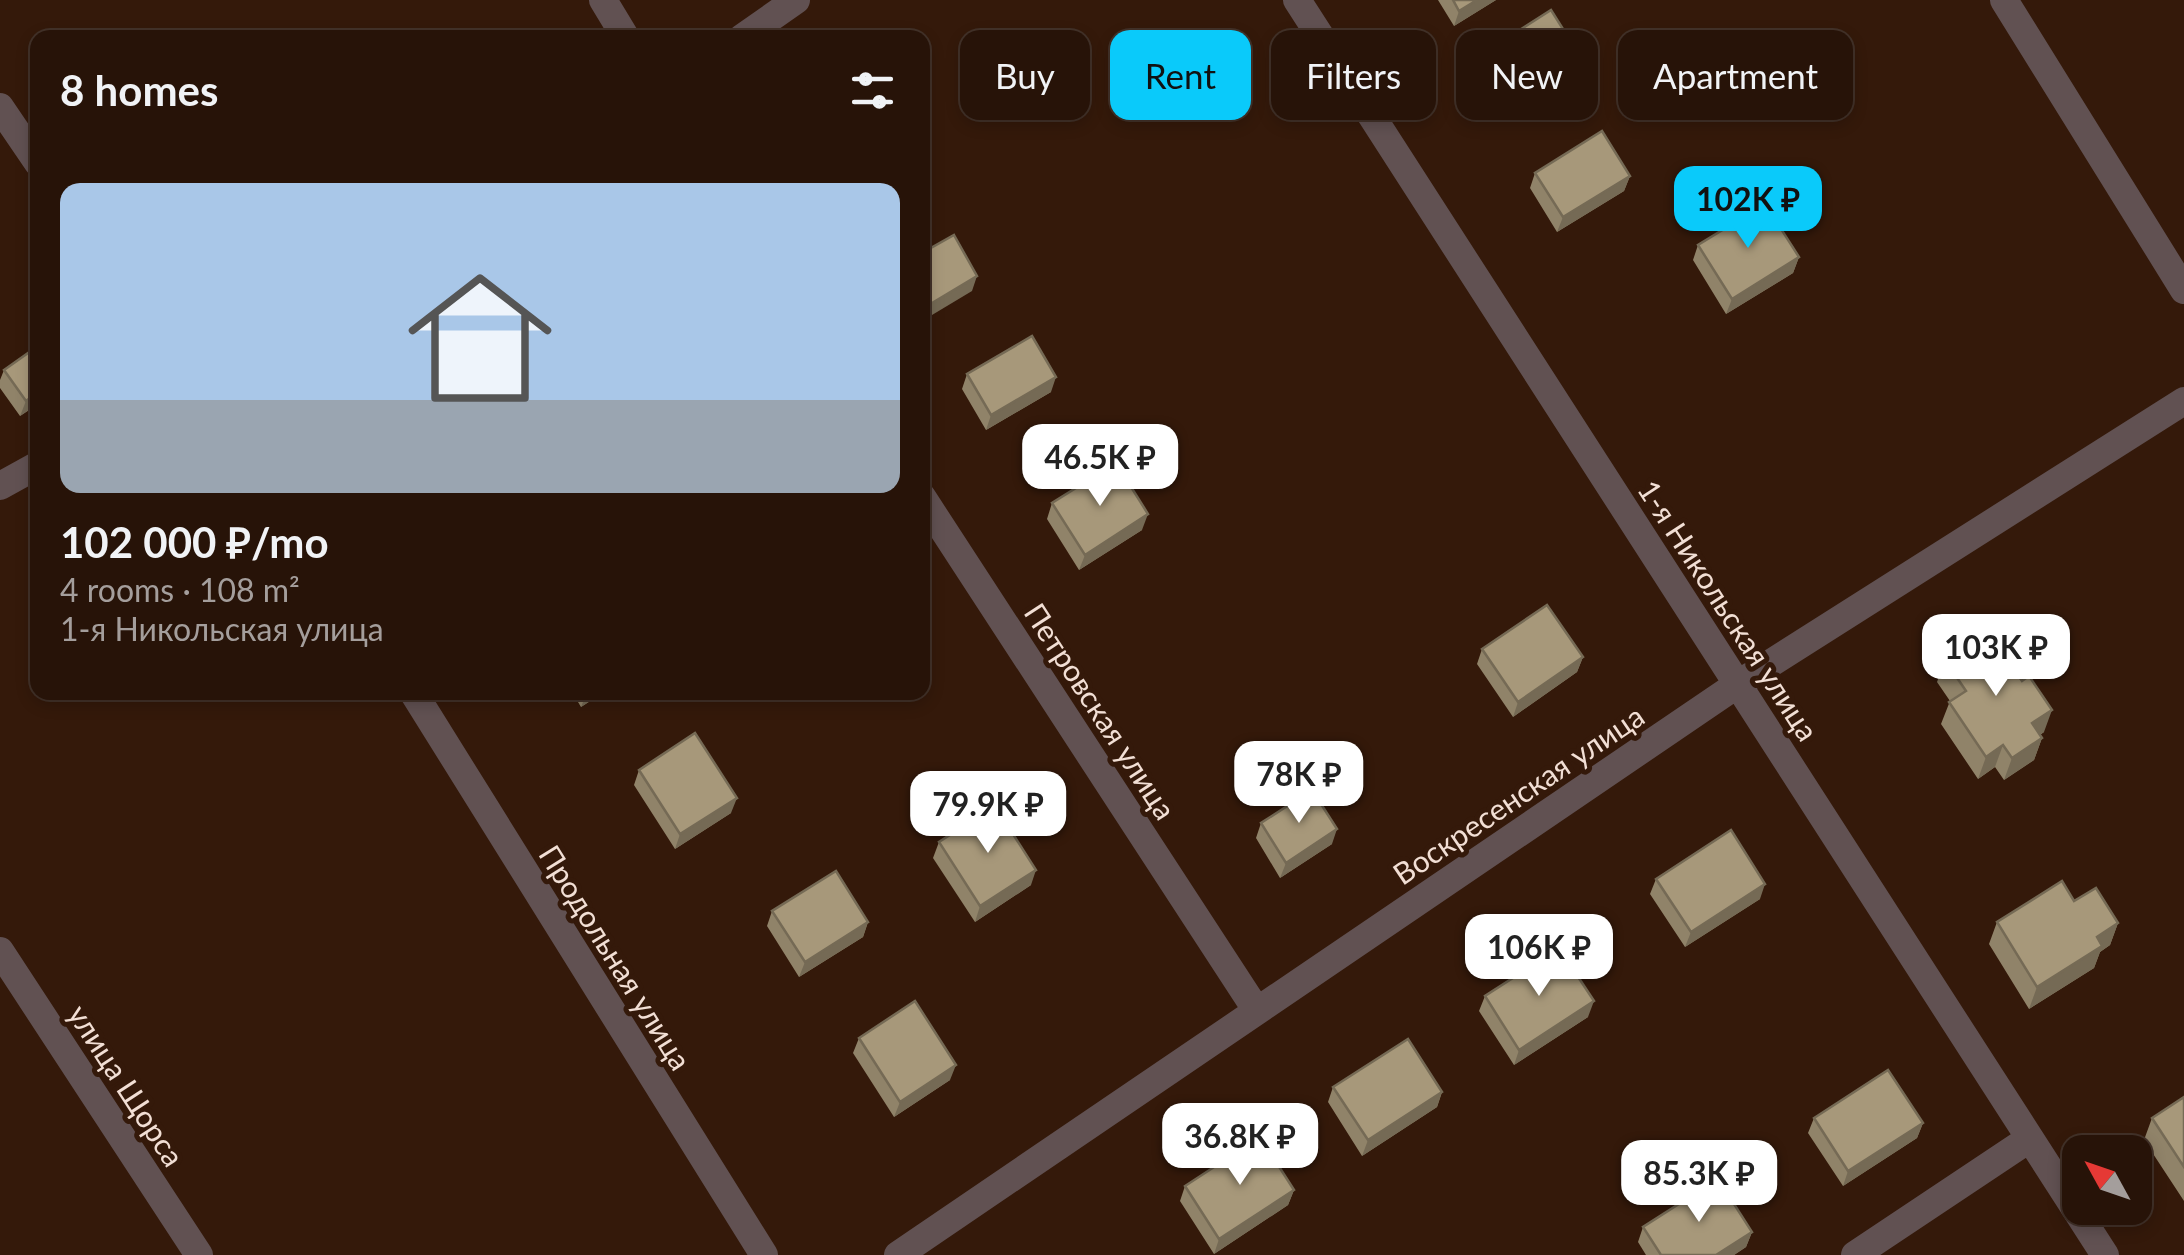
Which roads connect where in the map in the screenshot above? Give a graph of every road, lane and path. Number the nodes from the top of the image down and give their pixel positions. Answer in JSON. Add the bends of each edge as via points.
{"nodes":[{"id":1,"x":603,"y":0,"type":"edge"},
{"id":2,"x":796,"y":0,"type":"edge"},
{"id":3,"x":1297,"y":0,"type":"edge"},
{"id":4,"x":2004,"y":0,"type":"edge"},
{"id":5,"x":621,"y":30,"type":"edge"},
{"id":6,"x":753,"y":30,"type":"edge"},
{"id":7,"x":0,"y":107,"type":"edge"},
{"id":8,"x":30,"y":151,"type":"edge"},
{"id":9,"x":2184,"y":290,"type":"edge"},
{"id":10,"x":2184,"y":401,"type":"edge"},
{"id":11,"x":30,"y":469,"type":"edge"},
{"id":12,"x":0,"y":486,"type":"edge"},
{"id":13,"x":930,"y":509,"type":"edge"},
{"id":14,"x":1738,"y":684,"type":"junction"},
{"id":15,"x":418,"y":700,"type":"edge"},
{"id":16,"x":0,"y":951,"type":"edge"},
{"id":17,"x":1257,"y":1011,"type":"junction"},
{"id":18,"x":2029,"y":1138,"type":"junction"},
{"id":19,"x":199,"y":1255,"type":"edge"},
{"id":20,"x":764,"y":1255,"type":"edge"},
{"id":21,"x":898,"y":1255,"type":"edge"},
{"id":22,"x":1855,"y":1255,"type":"edge"},
{"id":23,"x":2105,"y":1255,"type":"edge"}],
"edges":[{"from":1,"to":5,"type":"street"},
{"from":2,"to":6,"type":"street"},
{"from":3,"to":14,"type":"street","name":"1-я Никольская улица"},
{"from":4,"to":9,"type":"street"},
{"from":7,"to":8,"type":"street"},
{"from":10,"to":14,"type":"street","name":"Воскресенская улица"},
{"from":11,"to":12,"type":"street"},
{"from":13,"to":17,"type":"street","name":"Петровская улица"},
{"from":14,"to":17,"type":"street","name":"Воскресенская улица"},
{"from":14,"to":18,"type":"street","name":"1-я Никольская улица"},
{"from":15,"to":20,"type":"street","name":"Продольная улица"},
{"from":16,"to":19,"type":"street","name":"улица Щорса"},
{"from":17,"to":21,"type":"street","name":"Воскресенская улица"},
{"from":18,"to":22,"type":"street"},
{"from":18,"to":23,"type":"street","name":"1-я Никольская улица"}]}
